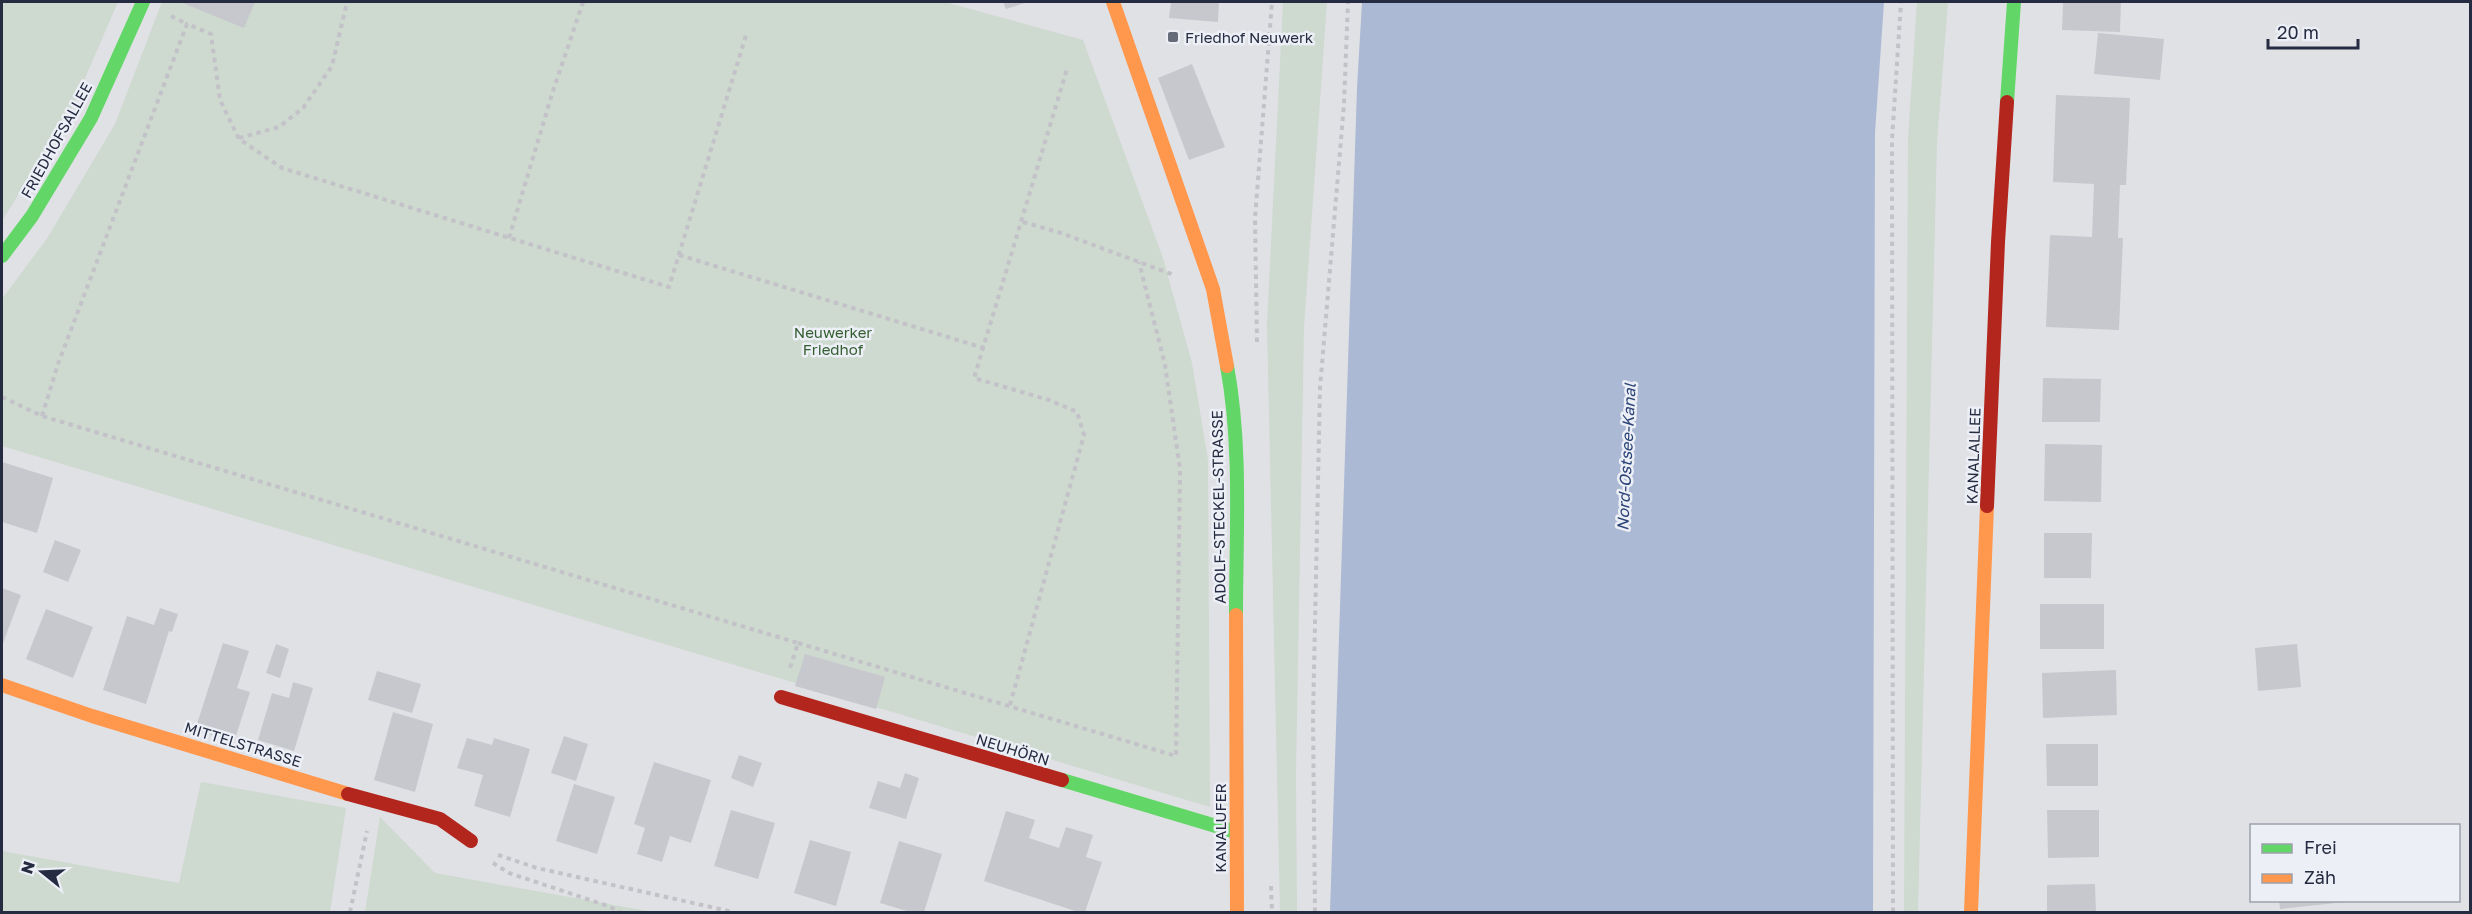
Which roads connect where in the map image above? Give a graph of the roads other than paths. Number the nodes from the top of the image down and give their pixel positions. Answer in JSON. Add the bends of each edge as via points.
{"nodes":[{"id":1,"x":143,"y":2,"type":"edge"},
{"id":2,"x":1113,"y":2,"type":"edge"},
{"id":3,"x":2014,"y":2,"type":"edge"},
{"id":4,"x":2,"y":256,"type":"edge"},
{"id":5,"x":2,"y":685,"type":"edge"},
{"id":6,"x":782,"y":697,"type":"road end"},
{"id":7,"x":1236,"y":742,"type":"joint"},
{"id":8,"x":1236,"y":832,"type":"junction"},
{"id":9,"x":471,"y":841,"type":"road end"},
{"id":10,"x":1237,"y":912,"type":"edge"},
{"id":11,"x":1971,"y":912,"type":"edge"}],
"edges":[{"from":1,"to":4,"type":"street","name":"FRIEDHOFSALLEE","via":[[91,118],[32,216]]},
{"from":2,"to":7,"type":"street","name":"ADOLF-STECKEL-STRASSE","via":[[1213,289],[1233,397]]},
{"from":3,"to":11,"type":"street","name":"KANALALLEE","via":[[1998,242]]},
{"from":5,"to":9,"type":"street","name":"MITTELSTRASSE","via":[[92,716],[440,819]]},
{"from":6,"to":8,"type":"street","name":"NEUHÖRN"},
{"from":7,"to":8,"type":"street","name":"KANALUFER"},
{"from":8,"to":10,"type":"street","name":"KANALUFER"}]}
